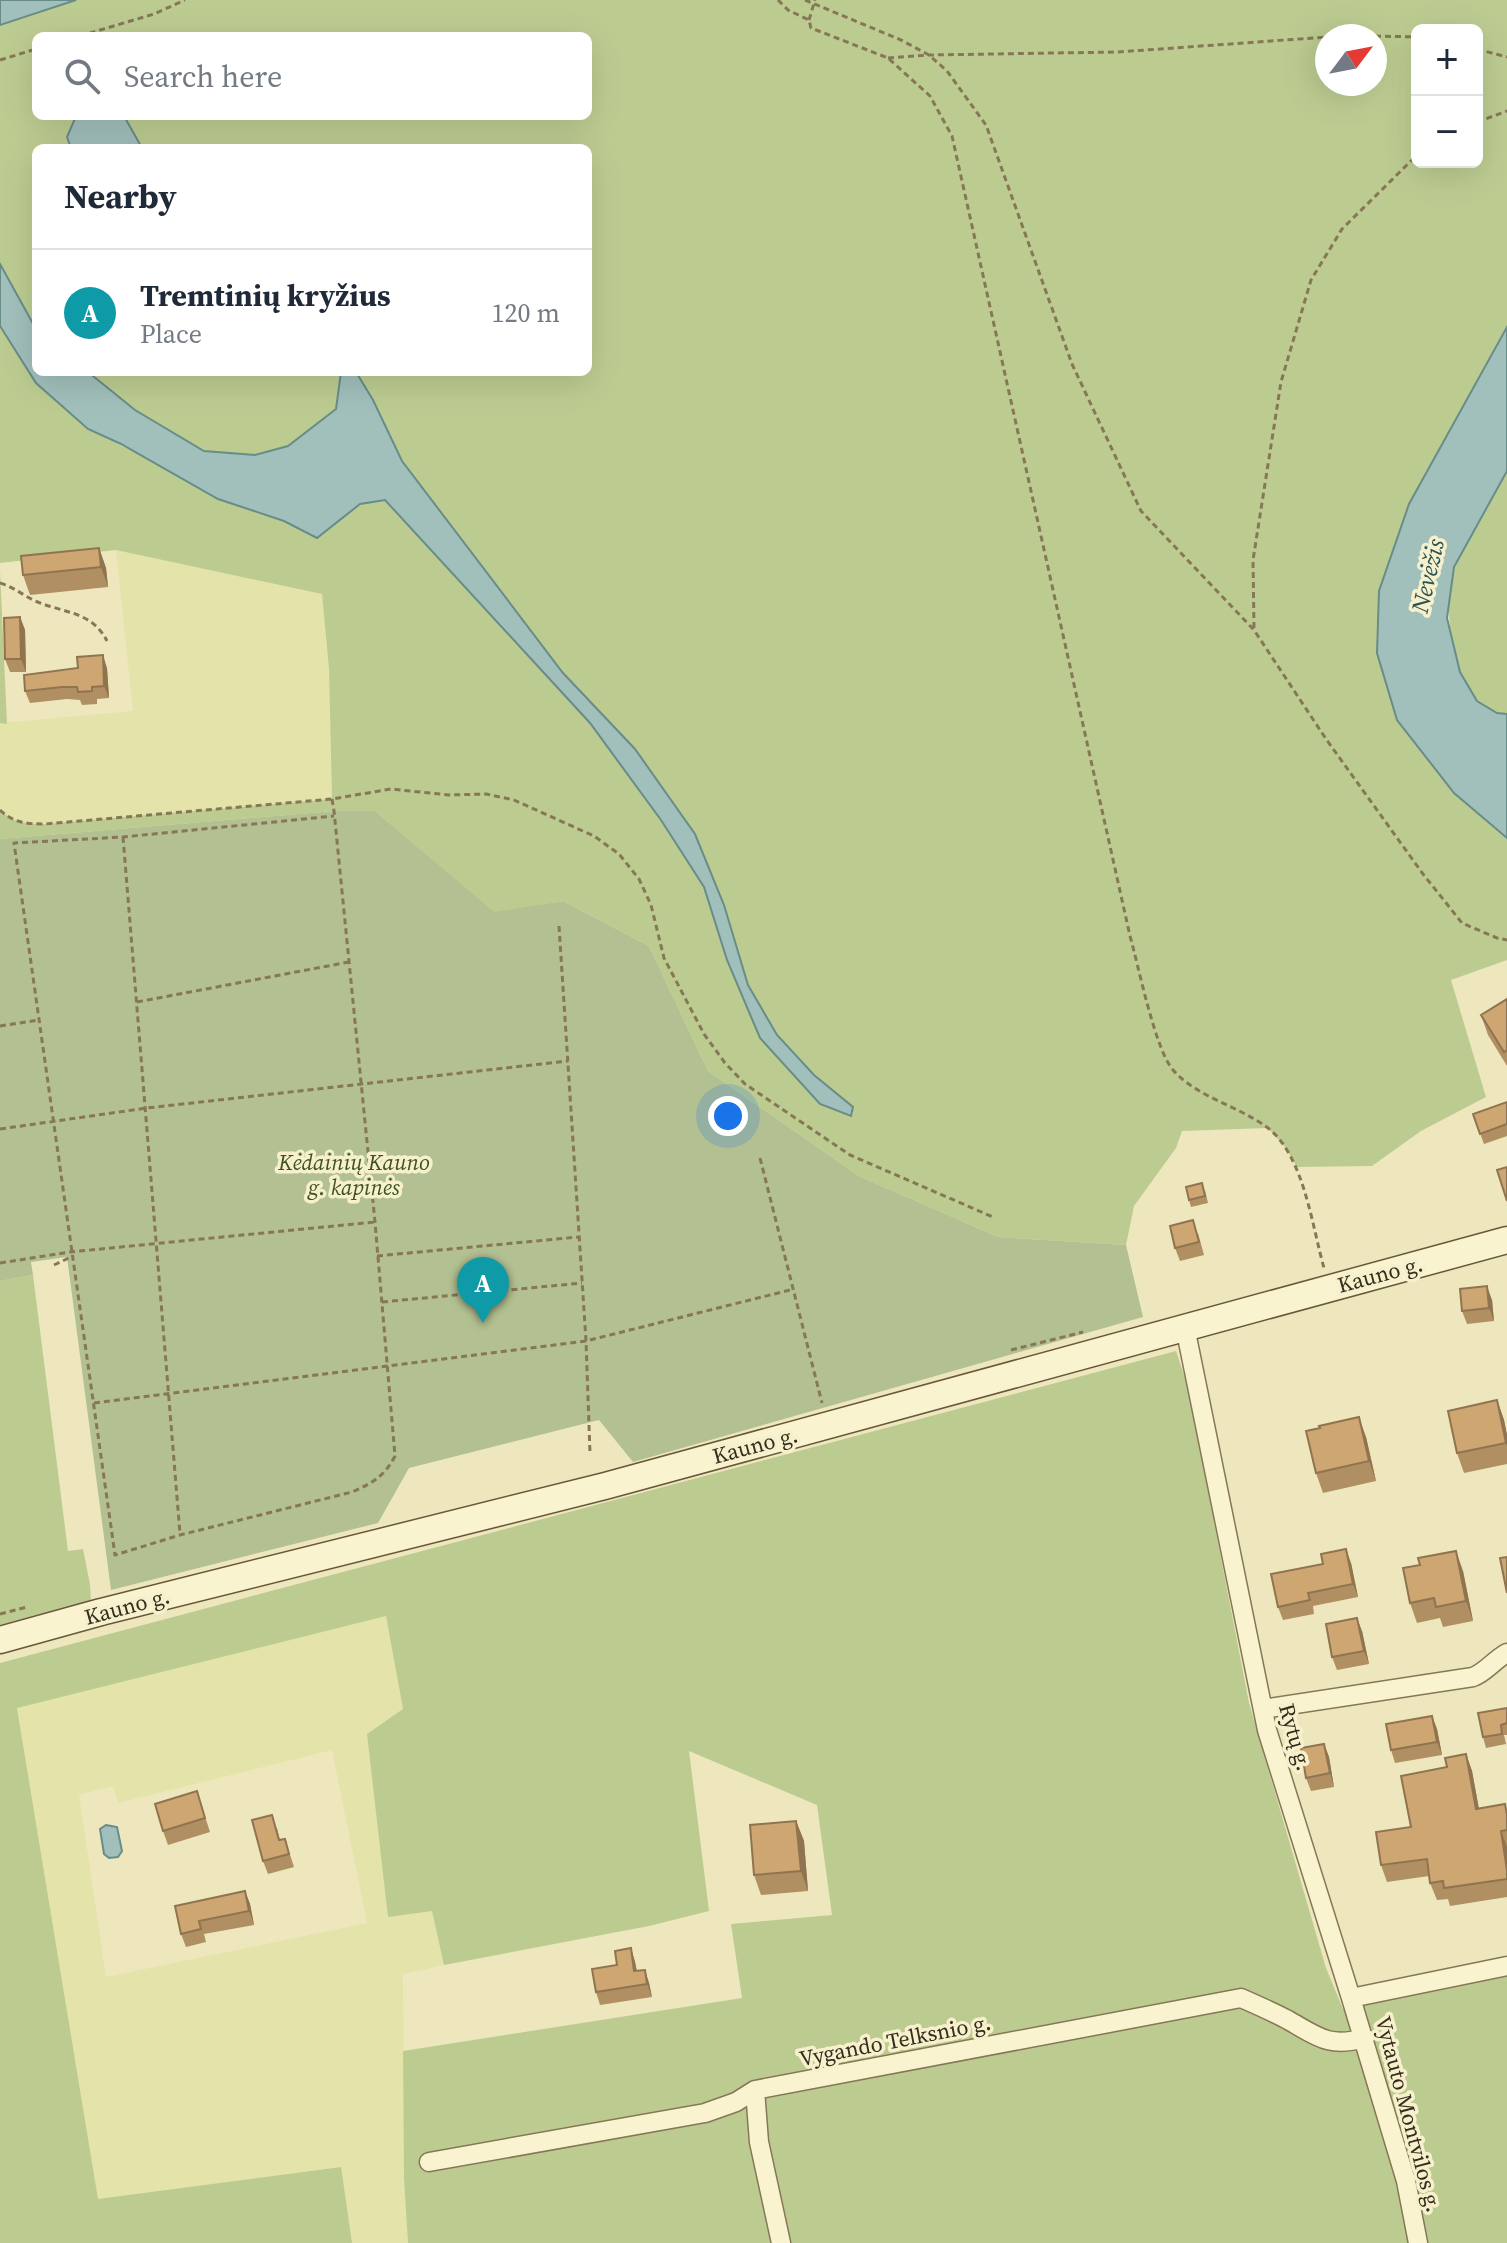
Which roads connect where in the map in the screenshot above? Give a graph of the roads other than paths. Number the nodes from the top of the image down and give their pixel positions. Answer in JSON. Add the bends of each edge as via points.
{"nodes":[{"id":1,"x":1507,"y":1240,"type":"edge"},
{"id":2,"x":1185,"y":1327,"type":"junction"},
{"id":3,"x":0,"y":1640,"type":"edge"},
{"id":4,"x":1507,"y":1653,"type":"edge"},
{"id":5,"x":1263,"y":1709,"type":"junction"},
{"id":6,"x":1507,"y":1966,"type":"edge"},
{"id":7,"x":1351,"y":1998,"type":"junction"},
{"id":8,"x":1365,"y":2038,"type":"junction"},
{"id":9,"x":755,"y":2090,"type":"junction"},
{"id":10,"x":429,"y":2162,"type":"dead end"},
{"id":11,"x":781,"y":2243,"type":"edge"},
{"id":12,"x":1418,"y":2243,"type":"edge"}],
"edges":[{"from":1,"to":2,"type":"main road","name":"Kauno g."},
{"from":2,"to":3,"type":"main road","name":"Kauno g.","via":[[605,1486]]},
{"from":2,"to":5,"type":"street","name":"Rytų g."},
{"from":4,"to":5,"type":"street","via":[[1473,1677]]},
{"from":5,"to":7,"type":"street","name":"Rytų g."},
{"from":6,"to":7,"type":"street"},
{"from":7,"to":8,"type":"street","name":"Vytauto Montvilos g."},
{"from":8,"to":9,"type":"street","name":"Vygando Telksnio g.","via":[[1345,2043],[1322,2040],[1241,1998]]},
{"from":8,"to":12,"type":"street","name":"Vytauto Montvilos g."},
{"from":9,"to":10,"type":"street","name":"Vygando Telksnio g.","via":[[705,2113]]},
{"from":9,"to":11,"type":"street","via":[[759,2142]]}]}
